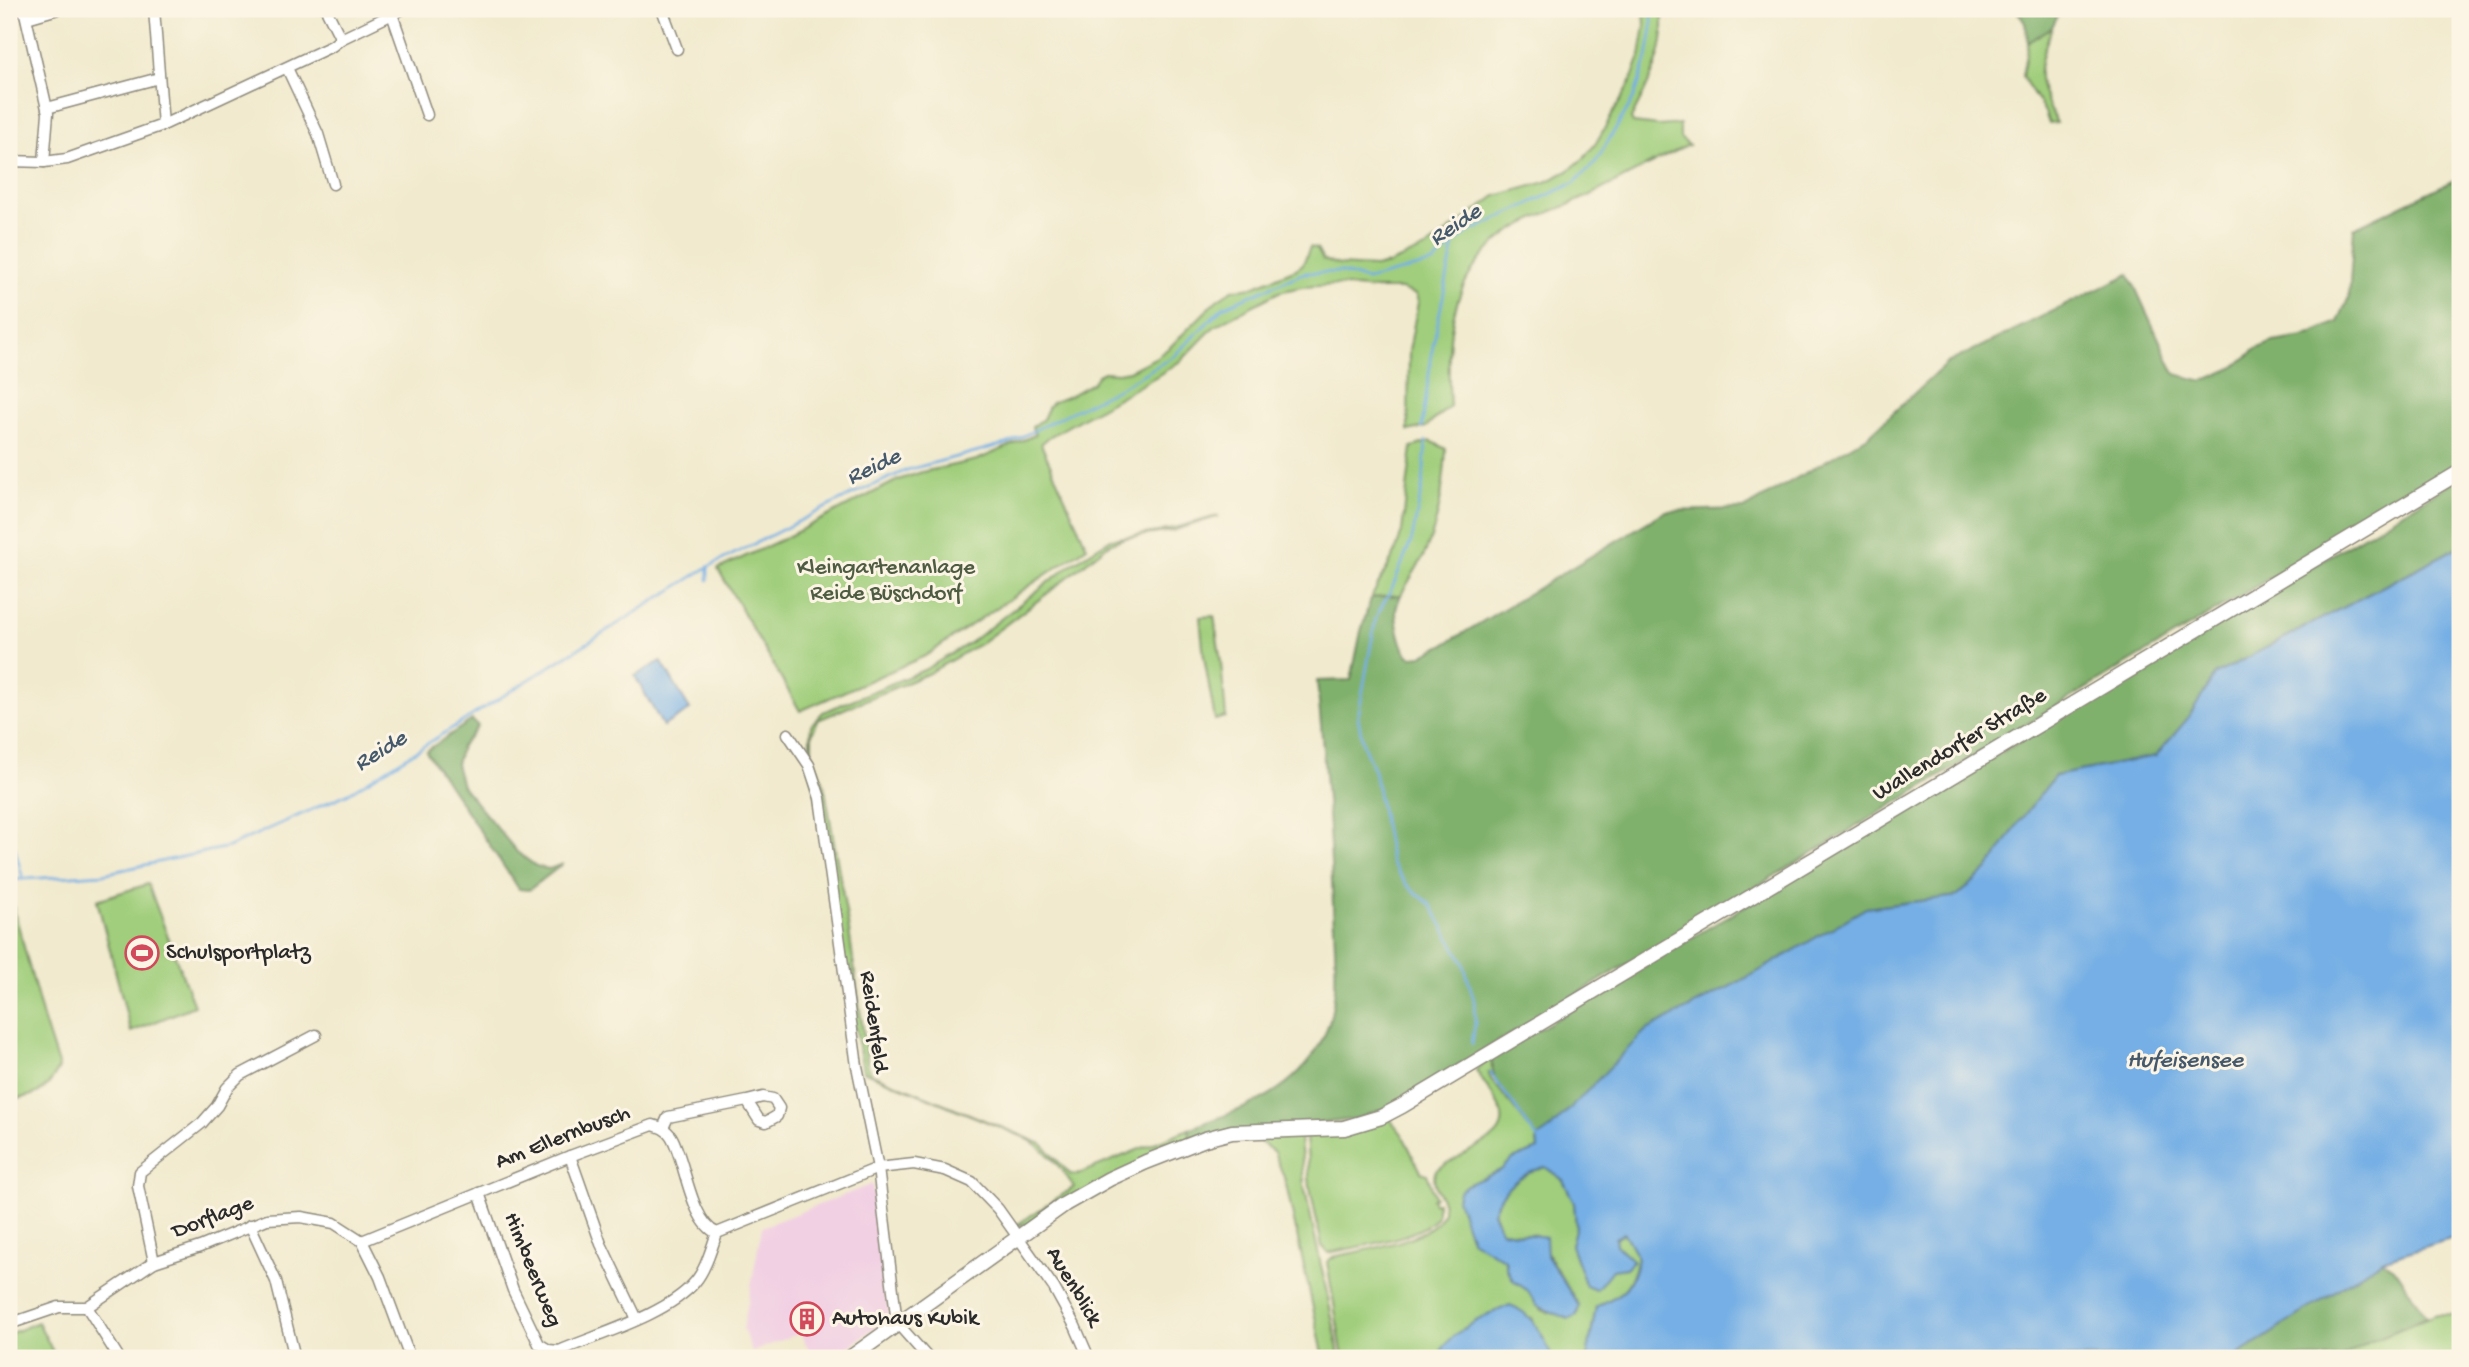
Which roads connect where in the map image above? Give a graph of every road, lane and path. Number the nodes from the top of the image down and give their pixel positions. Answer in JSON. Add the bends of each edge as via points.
{"nodes":[{"id":1,"x":58,"y":9,"type":"edge"},
{"id":2,"x":154,"y":9,"type":"edge"},
{"id":3,"x":326,"y":9,"type":"edge"},
{"id":4,"x":403,"y":9,"type":"edge"},
{"id":5,"x":662,"y":9,"type":"edge"},
{"id":6,"x":25,"y":13,"type":"edge"},
{"id":7,"x":392,"y":14,"type":"junction"},
{"id":8,"x":341,"y":39,"type":"junction"},
{"id":9,"x":677,"y":50,"type":"dead end"},
{"id":10,"x":287,"y":68,"type":"junction"},
{"id":11,"x":159,"y":78,"type":"junction"},
{"id":12,"x":47,"y":108,"type":"junction"},
{"id":13,"x":428,"y":115,"type":"dead end"},
{"id":14,"x":163,"y":125,"type":"junction"},
{"id":15,"x":9,"y":161,"type":"edge"},
{"id":16,"x":44,"y":162,"type":"junction"},
{"id":17,"x":333,"y":184,"type":"dead end"},
{"id":18,"x":2460,"y":472,"type":"edge"},
{"id":19,"x":788,"y":734,"type":"dead end"},
{"id":20,"x":316,"y":1035,"type":"dead end"},
{"id":21,"x":747,"y":1101,"type":"dead end"},
{"id":22,"x":663,"y":1128,"type":"junction"},
{"id":23,"x":570,"y":1156,"type":"junction"},
{"id":24,"x":878,"y":1168,"type":"junction"},
{"id":25,"x":479,"y":1194,"type":"junction"},
{"id":26,"x":250,"y":1225,"type":"junction"},
{"id":27,"x":717,"y":1233,"type":"junction"},
{"id":28,"x":1018,"y":1238,"type":"junction"},
{"id":29,"x":362,"y":1241,"type":"junction"},
{"id":30,"x":154,"y":1262,"type":"junction"},
{"id":31,"x":87,"y":1307,"type":"junction"},
{"id":32,"x":637,"y":1319,"type":"junction"},
{"id":33,"x":9,"y":1324,"type":"edge"},
{"id":34,"x":897,"y":1324,"type":"junction"},
{"id":35,"x":119,"y":1358,"type":"edge"},
{"id":36,"x":295,"y":1358,"type":"edge"},
{"id":37,"x":410,"y":1358,"type":"edge"},
{"id":38,"x":850,"y":1358,"type":"edge"},
{"id":39,"x":928,"y":1358,"type":"edge"},
{"id":40,"x":1089,"y":1358,"type":"edge"}],
"edges":[{"from":1,"to":6,"type":"street"},
{"from":2,"to":11,"type":"street"},
{"from":3,"to":8,"type":"street"},
{"from":4,"to":7,"type":"street"},
{"from":5,"to":9,"type":"street"},
{"from":6,"to":12,"type":"street"},
{"from":7,"to":8,"type":"street"},
{"from":7,"to":13,"type":"street"},
{"from":8,"to":10,"type":"street"},
{"from":10,"to":14,"type":"street"},
{"from":10,"to":17,"type":"street","via":[[318,134]]},
{"from":11,"to":12,"type":"street"},
{"from":11,"to":14,"type":"street"},
{"from":12,"to":16,"type":"street"},
{"from":14,"to":16,"type":"street","via":[[67,159]]},
{"from":15,"to":16,"type":"street"},
{"from":18,"to":28,"type":"street","name":"Wallendorfer Straße","via":[[1402,1107],[1344,1128],[1232,1132],[1182,1148],[1109,1179]]},
{"from":19,"to":24,"type":"street","name":"Reidenfeld","via":[[809,765],[820,798],[857,1066]]},
{"from":20,"to":30,"type":"street","via":[[240,1075],[202,1123],[140,1172],[138,1186]]},
{"from":21,"to":22,"type":"street","via":[[668,1118]]},
{"from":22,"to":23,"type":"street","name":"Am Ellernbusch","via":[[653,1125]]},
{"from":22,"to":27,"type":"street","name":"Am Ellernbusch","via":[[671,1136],[704,1223]]},
{"from":23,"to":25,"type":"street","name":"Am Ellernbusch"},
{"from":23,"to":32,"type":"street","via":[[598,1237]]},
{"from":24,"to":27,"type":"street"},
{"from":24,"to":28,"type":"street","name":"Auenblick","via":[[914,1164],[972,1182]]},
{"from":24,"to":34,"type":"street","name":"Reidenfeld"},
{"from":25,"to":29,"type":"street","name":"Am Ellernbusch"},
{"from":25,"to":32,"type":"street","name":"Himbeerweg","via":[[513,1290],[539,1344],[559,1351]]},
{"from":26,"to":29,"type":"street","name":"Dorflage","via":[[280,1216],[311,1218],[343,1227]]},
{"from":26,"to":30,"type":"street","name":"Dorflage"},
{"from":26,"to":36,"type":"street","via":[[276,1281]]},
{"from":27,"to":32,"type":"street","name":"Himbeerweg","via":[[696,1281],[679,1298]]},
{"from":28,"to":34,"type":"street","name":"Wallendorfer Straße"},
{"from":28,"to":40,"type":"street","name":"Auenblick","via":[[1054,1289]]},
{"from":29,"to":37,"type":"street"},
{"from":30,"to":31,"type":"street","name":"Dorflage"},
{"from":31,"to":33,"type":"street","name":"Dorflage","via":[[59,1307]]},
{"from":31,"to":35,"type":"street"},
{"from":34,"to":38,"type":"street","name":"Wallendorfer Straße"},
{"from":34,"to":39,"type":"street"}]}
